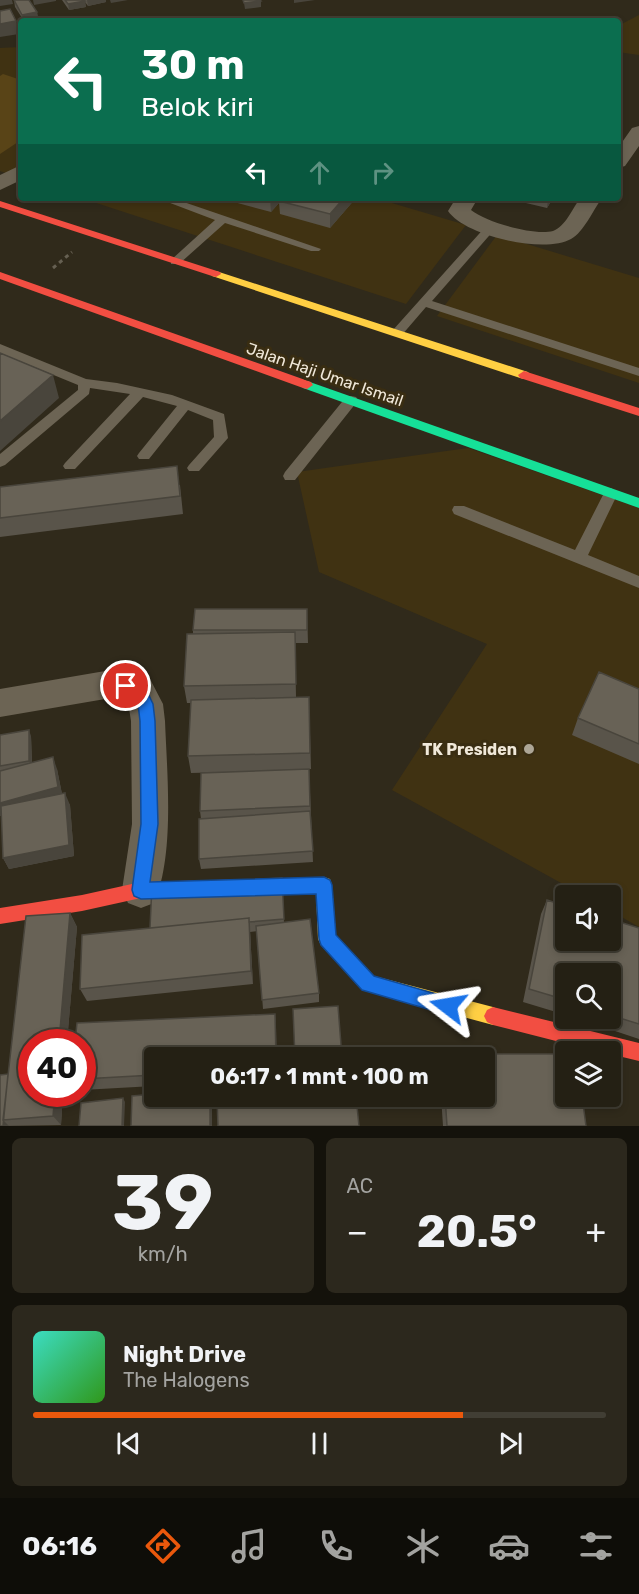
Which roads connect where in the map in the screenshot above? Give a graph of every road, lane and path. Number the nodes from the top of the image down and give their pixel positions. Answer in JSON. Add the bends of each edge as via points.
{"nodes":[{"id":1,"x":637,"y":140,"type":"edge"},
{"id":2,"x":621,"y":159,"type":"edge"},
{"id":3,"x":18,"y":173,"type":"edge"},
{"id":4,"x":0,"y":184,"type":"edge"},
{"id":5,"x":171,"y":201,"type":"edge"},
{"id":6,"x":465,"y":201,"type":"edge"},
{"id":7,"x":589,"y":201,"type":"edge"},
{"id":8,"x":0,"y":204,"type":"edge"},
{"id":9,"x":223,"y":219,"type":"junction"},
{"id":10,"x":491,"y":227,"type":"junction"},
{"id":11,"x":94,"y":235,"type":"junction"},
{"id":12,"x":315,"y":249,"type":"dead end"},
{"id":13,"x":175,"y":262,"type":"junction"},
{"id":14,"x":0,"y":275,"type":"edge"},
{"id":15,"x":31,"y":286,"type":"junction"},
{"id":16,"x":425,"y":303,"type":"junction"},
{"id":17,"x":397,"y":333,"type":"junction"},
{"id":18,"x":0,"y":348,"type":"edge"},
{"id":19,"x":639,"y":372,"type":"edge"},
{"id":20,"x":84,"y":383,"type":"junction"},
{"id":21,"x":140,"y":392,"type":"junction"},
{"id":22,"x":351,"y":400,"type":"junction"},
{"id":23,"x":185,"y":404,"type":"junction"},
{"id":24,"x":639,"y":412,"type":"edge"},
{"id":25,"x":144,"y":456,"type":"dead end"},
{"id":26,"x":0,"y":462,"type":"edge"},
{"id":27,"x":70,"y":466,"type":"dead end"},
{"id":28,"x":194,"y":468,"type":"dead end"},
{"id":29,"x":290,"y":476,"type":"dead end"},
{"id":30,"x":611,"y":493,"type":"junction"},
{"id":31,"x":639,"y":503,"type":"edge"},
{"id":32,"x":459,"y":510,"type":"dead end"},
{"id":33,"x":579,"y":558,"type":"junction"},
{"id":34,"x":639,"y":582,"type":"edge"},
{"id":35,"x":0,"y":703,"type":"edge"},
{"id":36,"x":141,"y":890,"type":"junction"},
{"id":37,"x":0,"y":916,"type":"edge"},
{"id":38,"x":639,"y":1052,"type":"edge"}],
"edges":[{"from":1,"to":2,"type":"street"},
{"from":3,"to":4,"type":"street"},
{"from":5,"to":9,"type":"lane"},
{"from":6,"to":10,"type":"street","via":[[459,210],[463,216]]},
{"from":7,"to":10,"type":"street","via":[[564,234],[552,239]]},
{"from":8,"to":11,"type":"main road"},
{"from":9,"to":12,"type":"lane"},
{"from":9,"to":13,"type":"lane"},
{"from":10,"to":16,"type":"lane"},
{"from":11,"to":13,"type":"main road"},
{"from":11,"to":15,"type":"path"},
{"from":13,"to":17,"type":"main road"},
{"from":14,"to":15,"type":"main road","name":"Jalan Haji Umar Ismail"},
{"from":15,"to":22,"type":"main road","name":"Jalan Haji Umar Ismail"},
{"from":16,"to":17,"type":"lane"},
{"from":16,"to":19,"type":"lane"},
{"from":17,"to":24,"type":"main road"},
{"from":18,"to":20,"type":"lane"},
{"from":20,"to":21,"type":"lane"},
{"from":20,"to":26,"type":"lane","via":[[84,391]]},
{"from":21,"to":23,"type":"lane"},
{"from":21,"to":27,"type":"lane"},
{"from":22,"to":29,"type":"lane"},
{"from":22,"to":30,"type":"main road","name":"Jalan Haji Umar Ismail"},
{"from":23,"to":25,"type":"lane"},
{"from":23,"to":28,"type":"lane","via":[[219,417],[221,438]]},
{"from":30,"to":31,"type":"main road","name":"Jalan Haji Umar Ismail"},
{"from":30,"to":33,"type":"lane"},
{"from":32,"to":33,"type":"lane"},
{"from":33,"to":34,"type":"lane"},
{"from":35,"to":36,"type":"street","via":[[111,684],[139,691],[148,721],[150,824]]},
{"from":36,"to":37,"type":"main road"},
{"from":36,"to":38,"type":"main road","via":[[324,885],[327,939],[369,984]]}]}
